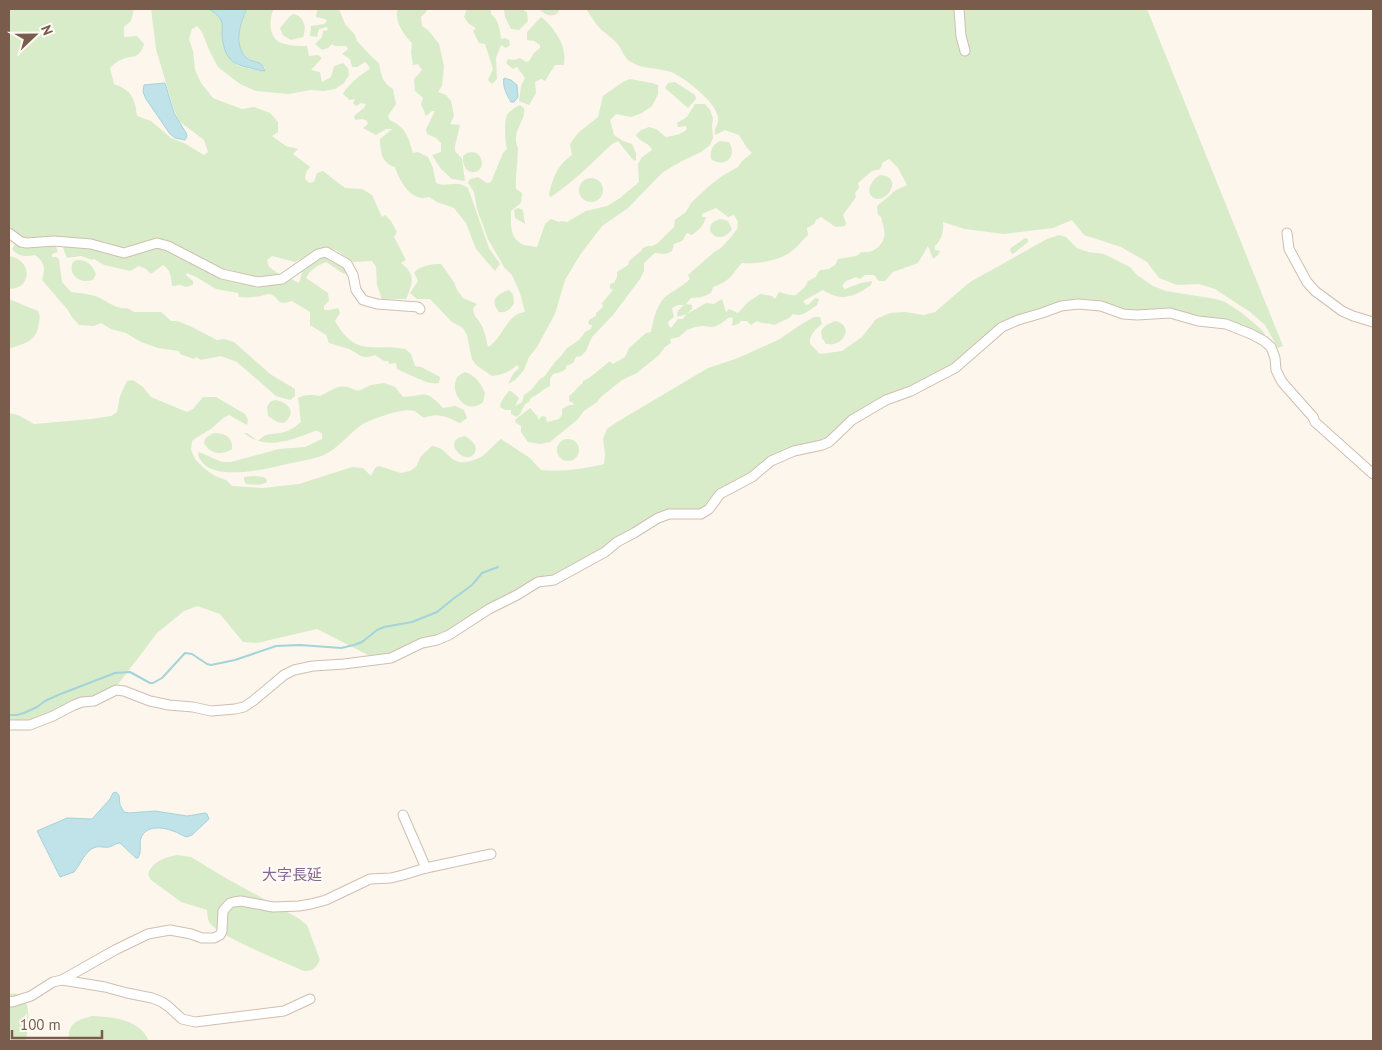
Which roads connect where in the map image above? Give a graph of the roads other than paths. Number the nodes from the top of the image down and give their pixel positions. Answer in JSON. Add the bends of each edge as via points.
{"nodes":[{"id":1,"x":959,"y":9,"type":"edge"},
{"id":2,"x":965,"y":51,"type":"dead end"},
{"id":3,"x":1287,"y":232,"type":"dead end"},
{"id":4,"x":9,"y":233,"type":"edge"},
{"id":5,"x":420,"y":309,"type":"dead end"},
{"id":6,"x":1373,"y":322,"type":"edge"},
{"id":7,"x":1373,"y":474,"type":"edge"},
{"id":8,"x":9,"y":725,"type":"edge"},
{"id":9,"x":403,"y":815,"type":"dead end"},
{"id":10,"x":491,"y":854,"type":"dead end"},
{"id":11,"x":426,"y":868,"type":"junction"},
{"id":12,"x":62,"y":980,"type":"junction"},
{"id":13,"x":310,"y":999,"type":"dead end"},
{"id":14,"x":9,"y":1001,"type":"edge"}],
"edges":[{"from":1,"to":2,"type":"street"},
{"from":3,"to":6,"type":"street","via":[[1289,249],[1315,291],[1342,311]]},
{"from":4,"to":5,"type":"street","via":[[21,242],[91,244],[124,253],[157,243],[222,274],[258,282],[282,279],[326,252],[347,264],[363,300]]},
{"from":7,"to":8,"type":"street","via":[[1315,422],[1282,382],[1271,347],[1264,341],[1226,324],[1170,313],[1137,315],[1101,306],[1061,306],[1002,327],[955,368],[886,400],[852,420],[829,442],[794,451],[772,461],[752,477],[720,494],[710,509],[701,514],[669,514],[658,518],[605,552],[554,580],[538,582],[437,640],[422,643],[390,658],[294,670],[253,702],[235,709],[169,705],[116,690],[94,701],[74,704],[30,725]]},
{"from":9,"to":11,"type":"street"},
{"from":10,"to":11,"type":"street"},
{"from":11,"to":12,"type":"street","via":[[391,878],[370,879],[311,904],[272,907],[241,901],[230,903],[223,912],[222,931],[214,938],[170,930],[148,934]]},
{"from":12,"to":13,"type":"street","via":[[105,986],[152,998],[169,1007],[182,1020],[194,1022],[284,1011]]},
{"from":12,"to":14,"type":"street","via":[[21,1000]]}]}
